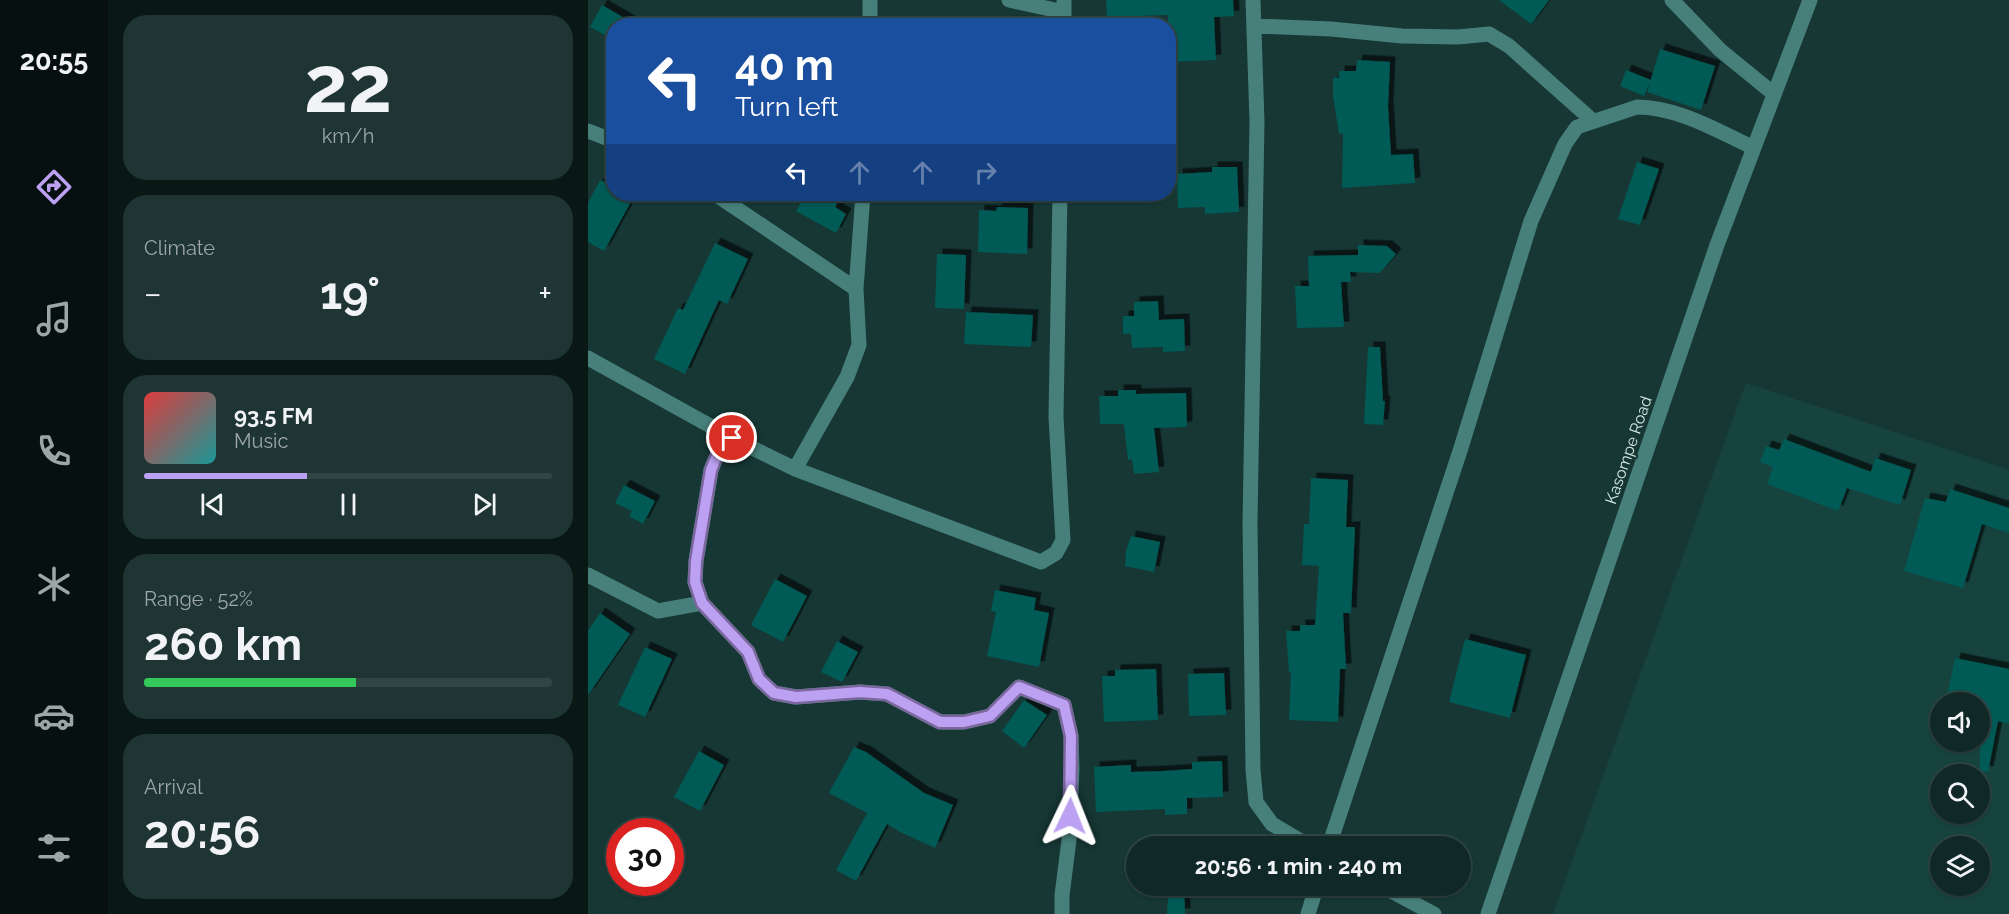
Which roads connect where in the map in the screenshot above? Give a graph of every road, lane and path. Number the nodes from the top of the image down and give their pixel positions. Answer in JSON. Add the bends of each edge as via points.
{"nodes":[{"id":1,"x":870,"y":0,"type":"edge"},
{"id":2,"x":1009,"y":0,"type":"edge"},
{"id":3,"x":1253,"y":0,"type":"edge"},
{"id":4,"x":1672,"y":0,"type":"edge"},
{"id":5,"x":1810,"y":0,"type":"edge"},
{"id":6,"x":1064,"y":12,"type":"edge"},
{"id":7,"x":870,"y":18,"type":"edge"},
{"id":8,"x":1255,"y":26,"type":"junction"},
{"id":9,"x":1774,"y":94,"type":"junction"},
{"id":10,"x":1593,"y":121,"type":"junction"},
{"id":11,"x":588,"y":131,"type":"edge"},
{"id":12,"x":606,"y":138,"type":"edge"},
{"id":13,"x":1754,"y":148,"type":"junction"},
{"id":14,"x":725,"y":201,"type":"edge"},
{"id":15,"x":862,"y":201,"type":"edge"},
{"id":16,"x":1060,"y":201,"type":"edge"},
{"id":17,"x":856,"y":289,"type":"junction"},
{"id":18,"x":588,"y":358,"type":"edge"},
{"id":19,"x":732,"y":438,"type":"junction"},
{"id":20,"x":795,"y":469,"type":"junction"},
{"id":21,"x":588,"y":575,"type":"edge"},
{"id":22,"x":702,"y":603,"type":"junction"},
{"id":23,"x":1292,"y":836,"type":"edge"},
{"id":24,"x":1332,"y":836,"type":"edge"},
{"id":25,"x":1314,"y":896,"type":"edge"},
{"id":26,"x":1400,"y":896,"type":"edge"},
{"id":27,"x":1062,"y":914,"type":"edge"},
{"id":28,"x":1308,"y":914,"type":"edge"},
{"id":29,"x":1434,"y":914,"type":"edge"},
{"id":30,"x":1488,"y":914,"type":"edge"}],
"edges":[{"from":1,"to":7,"type":"street"},
{"from":2,"to":6,"type":"street"},
{"from":3,"to":8,"type":"street"},
{"from":4,"to":9,"type":"street","via":[[1720,50]]},
{"from":5,"to":9,"type":"street","name":"Kasompe Road"},
{"from":8,"to":10,"type":"street","via":[[1402,36],[1489,34],[1509,46]]},
{"from":8,"to":23,"type":"street","via":[[1250,522],[1253,770],[1256,802],[1272,824]]},
{"from":9,"to":13,"type":"street","name":"Kasompe Road"},
{"from":10,"to":13,"type":"street","via":[[1645,107],[1680,114]]},
{"from":10,"to":24,"type":"street","via":[[1577,127],[1565,144],[1531,221],[1460,451]]},
{"from":11,"to":12,"type":"street"},
{"from":13,"to":30,"type":"street","name":"Kasompe Road","via":[[1717,245]]},
{"from":14,"to":17,"type":"street"},
{"from":15,"to":17,"type":"street"},
{"from":16,"to":20,"type":"street","via":[[1056,417],[1063,540],[1056,553],[1041,562]]},
{"from":17,"to":20,"type":"street","via":[[859,345],[847,377]]},
{"from":18,"to":19,"type":"street"},
{"from":19,"to":20,"type":"street"},
{"from":19,"to":22,"type":"street","via":[[718,453],[711,470],[696,561],[695,582]]},
{"from":21,"to":22,"type":"street","via":[[658,611]]},
{"from":22,"to":27,"type":"street","via":[[748,652],[759,679],[774,693],[796,697],[887,694],[940,722],[990,716],[1019,687],[1064,705],[1071,736],[1072,769]]},
{"from":25,"to":28,"type":"street"},
{"from":26,"to":29,"type":"street"}]}
